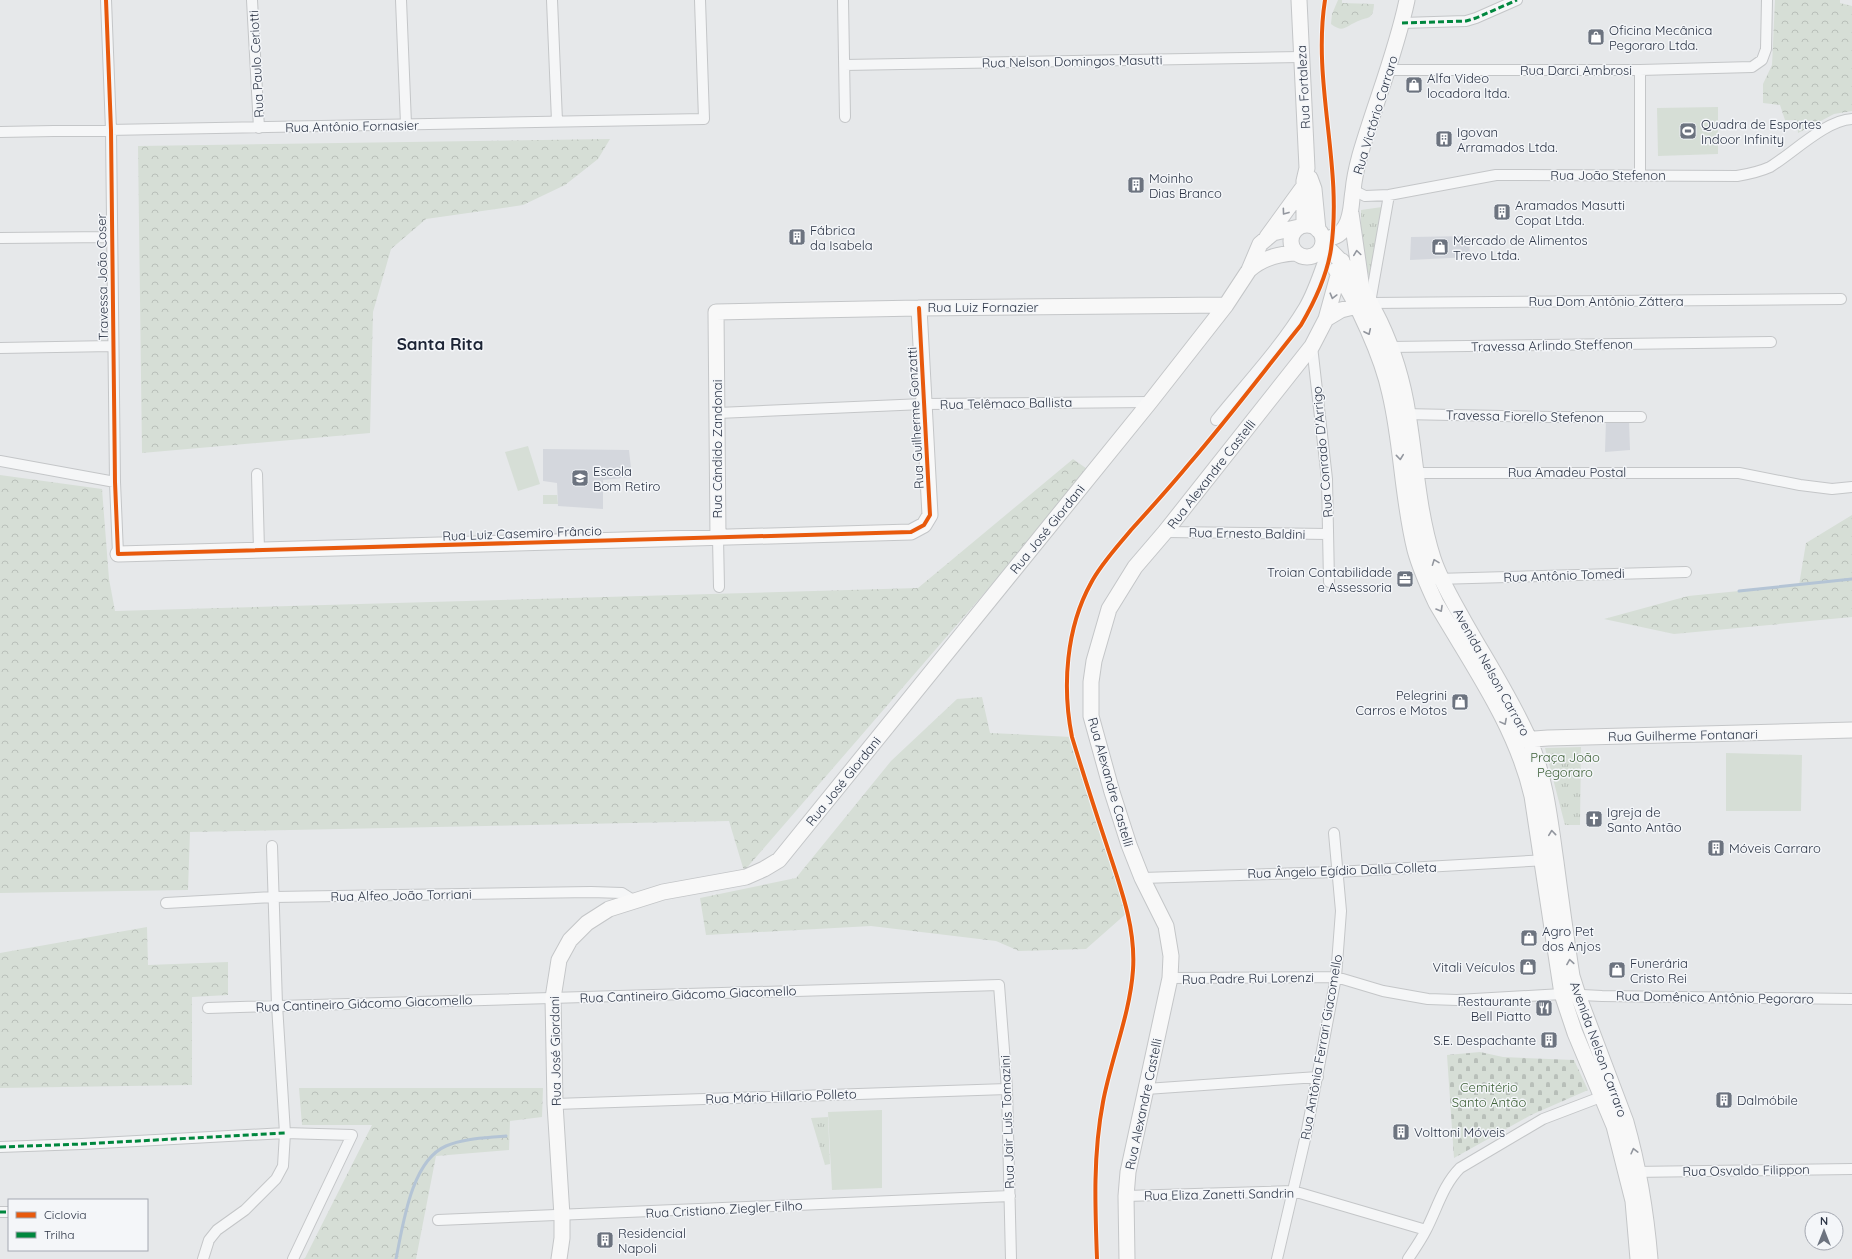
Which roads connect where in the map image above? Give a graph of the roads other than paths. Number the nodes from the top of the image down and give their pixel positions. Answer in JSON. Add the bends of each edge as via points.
{"nodes":[{"id":1,"x":106,"y":0,"type":"edge"},
{"id":2,"x":252,"y":0,"type":"edge"},
{"id":3,"x":401,"y":0,"type":"edge"},
{"id":4,"x":552,"y":0,"type":"edge"},
{"id":5,"x":700,"y":0,"type":"edge"},
{"id":6,"x":843,"y":0,"type":"edge"},
{"id":7,"x":1299,"y":0,"type":"edge"},
{"id":8,"x":1407,"y":0,"type":"edge"},
{"id":9,"x":1517,"y":0,"type":"edge"},
{"id":10,"x":1767,"y":0,"type":"edge"},
{"id":11,"x":1402,"y":23,"type":"junction"},
{"id":12,"x":1300,"y":57,"type":"junction"},
{"id":13,"x":844,"y":65,"type":"junction"},
{"id":14,"x":1388,"y":70,"type":"junction"},
{"id":15,"x":1640,"y":70,"type":"junction"},
{"id":16,"x":845,"y":116,"type":"dead end"},
{"id":17,"x":1852,"y":119,"type":"edge"},
{"id":18,"x":557,"y":121,"type":"junction"},
{"id":19,"x":406,"y":124,"type":"junction"},
{"id":20,"x":259,"y":128,"type":"junction"},
{"id":21,"x":110,"y":130,"type":"junction"},
{"id":22,"x":0,"y":132,"type":"edge"},
{"id":23,"x":1640,"y":175,"type":"junction"},
{"id":24,"x":1306,"y":180,"type":"junction"},
{"id":25,"x":1353,"y":190,"type":"junction"},
{"id":26,"x":1389,"y":195,"type":"junction"},
{"id":27,"x":1351,"y":210,"type":"junction"},
{"id":28,"x":111,"y":237,"type":"junction"},
{"id":29,"x":0,"y":238,"type":"edge"},
{"id":30,"x":1266,"y":238,"type":"junction"},
{"id":31,"x":1316,"y":239,"type":"junction"},
{"id":32,"x":1295,"y":253,"type":"junction"},
{"id":33,"x":1340,"y":267,"type":"junction"},
{"id":34,"x":1249,"y":270,"type":"junction"},
{"id":35,"x":1841,"y":299,"type":"dead end"},
{"id":36,"x":1363,"y":300,"type":"junction"},
{"id":37,"x":1226,"y":305,"type":"junction"},
{"id":38,"x":919,"y":308,"type":"junction"},
{"id":39,"x":716,"y":312,"type":"joint"},
{"id":40,"x":1326,"y":319,"type":"junction"},
{"id":41,"x":1771,"y":342,"type":"dead end"},
{"id":42,"x":112,"y":346,"type":"junction"},
{"id":43,"x":1312,"y":346,"type":"junction"},
{"id":44,"x":1390,"y":347,"type":"junction"},
{"id":45,"x":0,"y":348,"type":"edge"},
{"id":46,"x":1150,"y":402,"type":"junction"},
{"id":47,"x":923,"y":404,"type":"junction"},
{"id":48,"x":718,"y":413,"type":"junction"},
{"id":49,"x":1401,"y":414,"type":"junction"},
{"id":50,"x":1641,"y":417,"type":"dead end"},
{"id":51,"x":1216,"y":420,"type":"dead end"},
{"id":52,"x":0,"y":461,"type":"edge"},
{"id":53,"x":257,"y":474,"type":"dead end"},
{"id":54,"x":1409,"y":474,"type":"junction"},
{"id":55,"x":115,"y":482,"type":"junction"},
{"id":56,"x":1852,"y":487,"type":"edge"},
{"id":57,"x":924,"y":525,"type":"joint"},
{"id":58,"x":1166,"y":532,"type":"junction"},
{"id":59,"x":1328,"y":534,"type":"junction"},
{"id":60,"x":718,"y":538,"type":"junction"},
{"id":61,"x":259,"y":550,"type":"junction"},
{"id":62,"x":118,"y":554,"type":"joint"},
{"id":63,"x":1686,"y":572,"type":"dead end"},
{"id":64,"x":1442,"y":579,"type":"junction"},
{"id":65,"x":1426,"y":580,"type":"junction"},
{"id":66,"x":1330,"y":582,"type":"dead end"},
{"id":67,"x":719,"y":587,"type":"dead end"},
{"id":68,"x":1480,"y":664,"type":"junction"},
{"id":69,"x":1852,"y":730,"type":"edge"},
{"id":70,"x":1522,"y":740,"type":"junction"},
{"id":71,"x":1334,"y":832,"type":"dead end"},
{"id":72,"x":272,"y":846,"type":"dead end"},
{"id":73,"x":1549,"y":860,"type":"junction"},
{"id":74,"x":1337,"y":872,"type":"junction"},
{"id":75,"x":1142,"y":878,"type":"junction"},
{"id":76,"x":274,"y":897,"type":"junction"},
{"id":77,"x":633,"y":900,"type":"junction"},
{"id":78,"x":166,"y":903,"type":"dead end"},
{"id":79,"x":1336,"y":977,"type":"junction"},
{"id":80,"x":1170,"y":978,"type":"junction"},
{"id":81,"x":999,"y":985,"type":"joint"},
{"id":82,"x":1562,"y":994,"type":"junction"},
{"id":83,"x":1578,"y":995,"type":"junction"},
{"id":84,"x":553,"y":998,"type":"junction"},
{"id":85,"x":1852,"y":999,"type":"edge"},
{"id":86,"x":277,"y":1005,"type":"junction"},
{"id":87,"x":208,"y":1008,"type":"dead end"},
{"id":88,"x":1318,"y":1077,"type":"junction"},
{"id":89,"x":1007,"y":1089,"type":"junction"},
{"id":90,"x":1146,"y":1089,"type":"junction"},
{"id":91,"x":1609,"y":1094,"type":"junction"},
{"id":92,"x":555,"y":1104,"type":"junction"},
{"id":93,"x":285,"y":1133,"type":"junction"},
{"id":94,"x":0,"y":1146,"type":"edge"},
{"id":95,"x":1852,"y":1169,"type":"edge"},
{"id":96,"x":1633,"y":1172,"type":"junction"},
{"id":97,"x":1294,"y":1191,"type":"junction"},
{"id":98,"x":1010,"y":1196,"type":"junction"},
{"id":99,"x":1126,"y":1196,"type":"junction"},
{"id":100,"x":562,"y":1216,"type":"junction"},
{"id":101,"x":438,"y":1220,"type":"dead end"},
{"id":102,"x":1426,"y":1230,"type":"junction"},
{"id":103,"x":1642,"y":1241,"type":"junction"},
{"id":104,"x":203,"y":1259,"type":"edge"},
{"id":105,"x":293,"y":1259,"type":"edge"},
{"id":106,"x":559,"y":1259,"type":"edge"},
{"id":107,"x":1011,"y":1259,"type":"edge"},
{"id":108,"x":1126,"y":1259,"type":"edge"},
{"id":109,"x":1277,"y":1259,"type":"edge"},
{"id":110,"x":1408,"y":1259,"type":"edge"},
{"id":111,"x":1638,"y":1259,"type":"edge"},
{"id":112,"x":1650,"y":1259,"type":"edge"}],
"edges":[{"from":1,"to":21,"type":"street","name":"Travessa João Coser"},
{"from":2,"to":20,"type":"street","name":"Rua Paulo Ceriotti"},
{"from":3,"to":19,"type":"street"},
{"from":4,"to":18,"type":"street"},
{"from":5,"to":18,"type":"street","name":"Rua Antônio Fornasier","via":[[704,119]]},
{"from":6,"to":13,"type":"street"},
{"from":7,"to":12,"type":"street","name":"Rua Fortaleza"},
{"from":8,"to":11,"type":"street","name":"Rua Victório Carraro"},
{"from":9,"to":11,"type":"street","via":[[1466,21]]},
{"from":10,"to":15,"type":"street","name":"Rua Darci Ambrosi","via":[[1766,49],[1762,60],[1752,67]]},
{"from":11,"to":14,"type":"street","name":"Rua Victório Carraro"},
{"from":12,"to":13,"type":"street","name":"Rua Nelson Domingos Masutti"},
{"from":12,"to":24,"type":"street","name":"Rua Fortaleza"},
{"from":13,"to":16,"type":"street"},
{"from":14,"to":15,"type":"street","name":"Rua Darci Ambrosi"},
{"from":14,"to":25,"type":"street","name":"Rua Victório Carraro","via":[[1360,156]]},
{"from":15,"to":23,"type":"street"},
{"from":17,"to":23,"type":"street","name":"Rua João Stefenon","via":[[1831,125],[1769,167],[1755,173],[1737,176]]},
{"from":18,"to":19,"type":"street","name":"Rua Antônio Fornasier"},
{"from":19,"to":20,"type":"street","name":"Rua Antônio Fornasier"},
{"from":20,"to":21,"type":"street","name":"Rua Antônio Fornasier"},
{"from":21,"to":22,"type":"street","name":"Rua Antônio Fornasier"},
{"from":21,"to":28,"type":"street","name":"Travessa João Coser"},
{"from":23,"to":26,"type":"street","name":"Rua João Stefenon","via":[[1496,175]]},
{"from":24,"to":30,"type":"street","name":"Rua José Giordani","one_way":true},
{"from":24,"to":31,"type":"street","name":"Rua Fortaleza","via":[[1312,181]]},
{"from":25,"to":26,"type":"street","name":"Rua João Stefenon","via":[[1365,196]]},
{"from":25,"to":27,"type":"street","name":"Rua Victório Carraro"},
{"from":26,"to":36,"type":"street"},
{"from":27,"to":31,"type":"street","name":"Rua Victório Carraro","via":[[1346,226],[1338,235]]},
{"from":36,"to":27,"type":"street","one_way":true},
{"from":28,"to":29,"type":"street"},
{"from":28,"to":42,"type":"street","name":"Travessa João Coser"},
{"from":30,"to":31,"type":"street","via":[[1273,232]]},
{"from":30,"to":34,"type":"street","name":"Rua José Giordani","via":[[1256,252]]},
{"from":31,"to":32,"type":"street","name":"Rua José Giordani","via":[[1309,257]]},
{"from":31,"to":32,"type":"street","via":[[1295,230],[1291,239]]},
{"from":31,"to":33,"type":"street","name":"Avenida Nelson Carraro","via":[[1328,259]]},
{"from":31,"to":51,"type":"street","via":[[1315,285],[1304,307],[1284,336]]},
{"from":32,"to":34,"type":"street","name":"Rua José Giordani","via":[[1264,259]]},
{"from":33,"to":36,"type":"street","name":"Avenida Nelson Carraro"},
{"from":33,"to":40,"type":"street","name":"Rua Alexandre Castelli","one_way":true},
{"from":34,"to":37,"type":"street","name":"Rua José Giordani"},
{"from":35,"to":36,"type":"street","name":"Rua Dom Antônio Záttera"},
{"from":36,"to":40,"type":"street"},
{"from":36,"to":44,"type":"street","name":"Avenida Nelson Carraro"},
{"from":36,"to":49,"type":"street","name":"Avenida Nelson Carraro","one_way":true,"via":[[1376,349]]},
{"from":37,"to":38,"type":"street","name":"Rua Luiz Fornazier"},
{"from":37,"to":46,"type":"street","name":"Rua José Giordani"},
{"from":38,"to":39,"type":"street","name":"Rua Luiz Fornazier"},
{"from":38,"to":47,"type":"street","name":"Rua Guilherme Gonzatti"},
{"from":39,"to":48,"type":"street","name":"Rua Cândido Zandonai"},
{"from":40,"to":43,"type":"street","name":"Rua Alexandre Castelli"},
{"from":41,"to":44,"type":"street","name":"Travessa Arlindo Steffenon"},
{"from":42,"to":45,"type":"street"},
{"from":42,"to":55,"type":"street","name":"Travessa João Coser"},
{"from":43,"to":58,"type":"street","name":"Rua Alexandre Castelli"},
{"from":43,"to":59,"type":"street","name":"Rua Conrado D'Arrigo","via":[[1327,479]]},
{"from":44,"to":49,"type":"street","name":"Avenida Nelson Carraro"},
{"from":46,"to":47,"type":"street","name":"Rua Telêmaco Ballista"},
{"from":46,"to":77,"type":"street","name":"Rua José Giordani","via":[[779,860],[764,870],[746,877]]},
{"from":47,"to":48,"type":"street","name":"Rua Telêmaco Ballista"},
{"from":47,"to":57,"type":"street","name":"Rua Guilherme Gonzatti","via":[[930,515]]},
{"from":48,"to":60,"type":"street","name":"Rua Cândido Zandonai"},
{"from":49,"to":50,"type":"street","name":"Travessa Fiorello Stefenon"},
{"from":49,"to":54,"type":"street","name":"Avenida Nelson Carraro"},
{"from":52,"to":55,"type":"street"},
{"from":53,"to":61,"type":"street"},
{"from":54,"to":56,"type":"street","name":"Rua Amadeu Postal","via":[[1718,472],[1752,474],[1832,489]]},
{"from":64,"to":54,"type":"street","name":"Avenida Nelson Carraro","one_way":true},
{"from":54,"to":65,"type":"street","name":"Avenida Nelson Carraro","via":[[1415,550]]},
{"from":55,"to":62,"type":"street","name":"Travessa João Coser"},
{"from":57,"to":60,"type":"street","name":"Rua Luiz Casemiro Frâncio","via":[[912,532]]},
{"from":58,"to":59,"type":"street","name":"Rua Ernesto Baldini"},
{"from":58,"to":75,"type":"street","name":"Rua Alexandre Castelli","via":[[1135,567],[1109,609],[1094,661],[1091,682],[1091,716],[1096,736]]},
{"from":59,"to":66,"type":"street","name":"Rua Conrado D'Arrigo"},
{"from":60,"to":61,"type":"street","name":"Rua Luiz Casemiro Frâncio"},
{"from":60,"to":67,"type":"street","name":"Rua Cândido Zandonai"},
{"from":61,"to":62,"type":"street","name":"Rua Luiz Casemiro Frâncio"},
{"from":63,"to":64,"type":"street","name":"Rua Antônio Tomedi"},
{"from":64,"to":65,"type":"street","name":"Rua Antônio Tomedi"},
{"from":64,"to":68,"type":"street","name":"Avenida Nelson Carraro"},
{"from":65,"to":68,"type":"street","name":"Avenida Nelson Carraro","one_way":true,"via":[[1436,603]]},
{"from":68,"to":70,"type":"street","name":"Avenida Nelson Carraro"},
{"from":69,"to":70,"type":"street","name":"Rua Guilherme Fontanari"},
{"from":70,"to":73,"type":"street","name":"Avenida Nelson Carraro","via":[[1527,772],[1539,794]]},
{"from":71,"to":74,"type":"street","name":"Rua Antônia Ferrari Giacomello"},
{"from":72,"to":76,"type":"street"},
{"from":73,"to":74,"type":"street","name":"Rua Ângelo Egídio Dalla Colleta"},
{"from":73,"to":82,"type":"street","name":"Avenida Nelson Carraro"},
{"from":83,"to":73,"type":"street","name":"Avenida Nelson Carraro","one_way":true},
{"from":74,"to":75,"type":"street","name":"Rua Ângelo Egídio Dalla Colleta"},
{"from":74,"to":79,"type":"street","name":"Rua Antônia Ferrari Giacomello","via":[[1341,910]]},
{"from":75,"to":80,"type":"street","name":"Rua Alexandre Castelli","via":[[1166,926],[1171,956]]},
{"from":76,"to":77,"type":"street","name":"Rua Alfeo João Torriani","via":[[591,892],[622,893]]},
{"from":76,"to":78,"type":"street","name":"Rua Alfeo João Torriani"},
{"from":76,"to":86,"type":"street"},
{"from":77,"to":84,"type":"street","name":"Rua José Giordani","via":[[609,909],[587,923],[570,940],[559,960]]},
{"from":79,"to":80,"type":"street","name":"Rua Padre Rui Lorenzi"},
{"from":79,"to":82,"type":"street","name":"Rua Padre Rui Lorenzi","via":[[1383,991],[1428,999],[1464,1000]]},
{"from":79,"to":88,"type":"street","name":"Rua Antônia Ferrari Giacomello"},
{"from":80,"to":90,"type":"street","name":"Rua Alexandre Castelli"},
{"from":81,"to":84,"type":"street","name":"Rua Cantineiro Giácomo Giacomello"},
{"from":81,"to":89,"type":"street","name":"Rua Jair Luís Tomazini"},
{"from":82,"to":83,"type":"street","name":"Rua Domênico Antônio Pegoraro"},
{"from":82,"to":91,"type":"street","name":"Avenida Nelson Carraro","via":[[1575,1033]]},
{"from":83,"to":85,"type":"street","name":"Rua Domênico Antônio Pegoraro"},
{"from":83,"to":91,"type":"street","name":"Avenida Nelson Carraro"},
{"from":84,"to":86,"type":"street","name":"Rua Cantineiro Giácomo Giacomello"},
{"from":84,"to":92,"type":"street","name":"Rua José Giordani"},
{"from":86,"to":87,"type":"street","name":"Rua Cantineiro Giácomo Giacomello"},
{"from":86,"to":93,"type":"street"},
{"from":88,"to":90,"type":"street"},
{"from":88,"to":97,"type":"street","name":"Rua Antônia Ferrari Giacomello"},
{"from":89,"to":92,"type":"street","name":"Rua Mário Hillario Polleto"},
{"from":89,"to":98,"type":"street","name":"Rua Jair Luís Tomazini"},
{"from":90,"to":99,"type":"street","name":"Rua Alexandre Castelli","via":[[1128,1172]]},
{"from":91,"to":96,"type":"street","name":"Avenida Nelson Carraro"},
{"from":91,"to":102,"type":"street","via":[[1543,1119],[1460,1168],[1446,1185]]},
{"from":92,"to":100,"type":"street","name":"Rua José Giordani"},
{"from":93,"to":94,"type":"street"},
{"from":93,"to":104,"type":"street","via":[[283,1166],[276,1179],[245,1210],[217,1230],[209,1240]]},
{"from":93,"to":105,"type":"street","via":[[352,1135]]},
{"from":95,"to":96,"type":"street","name":"Rua Osvaldo Filippon"},
{"from":96,"to":103,"type":"street","name":"Avenida Nelson Carraro"},
{"from":97,"to":99,"type":"street","name":"Rua Eliza Zanetti Sandrin"},
{"from":97,"to":102,"type":"street","name":"Rua Eliza Zanetti Sandrin"},
{"from":97,"to":109,"type":"street","name":"Rua Antônia Ferrari Giacomello"},
{"from":98,"to":100,"type":"street","name":"Rua Cristiano Ziegler Filho"},
{"from":98,"to":107,"type":"street","name":"Rua Jair Luís Tomazini"},
{"from":99,"to":108,"type":"street","name":"Rua Alexandre Castelli"},
{"from":100,"to":101,"type":"street","name":"Rua Cristiano Ziegler Filho"},
{"from":100,"to":106,"type":"street","name":"Rua José Giordani"},
{"from":102,"to":110,"type":"street"},
{"from":103,"to":111,"type":"street","name":"Avenida Nelson Carraro"},
{"from":103,"to":112,"type":"street","name":"Avenida Nelson Carraro"}]}
